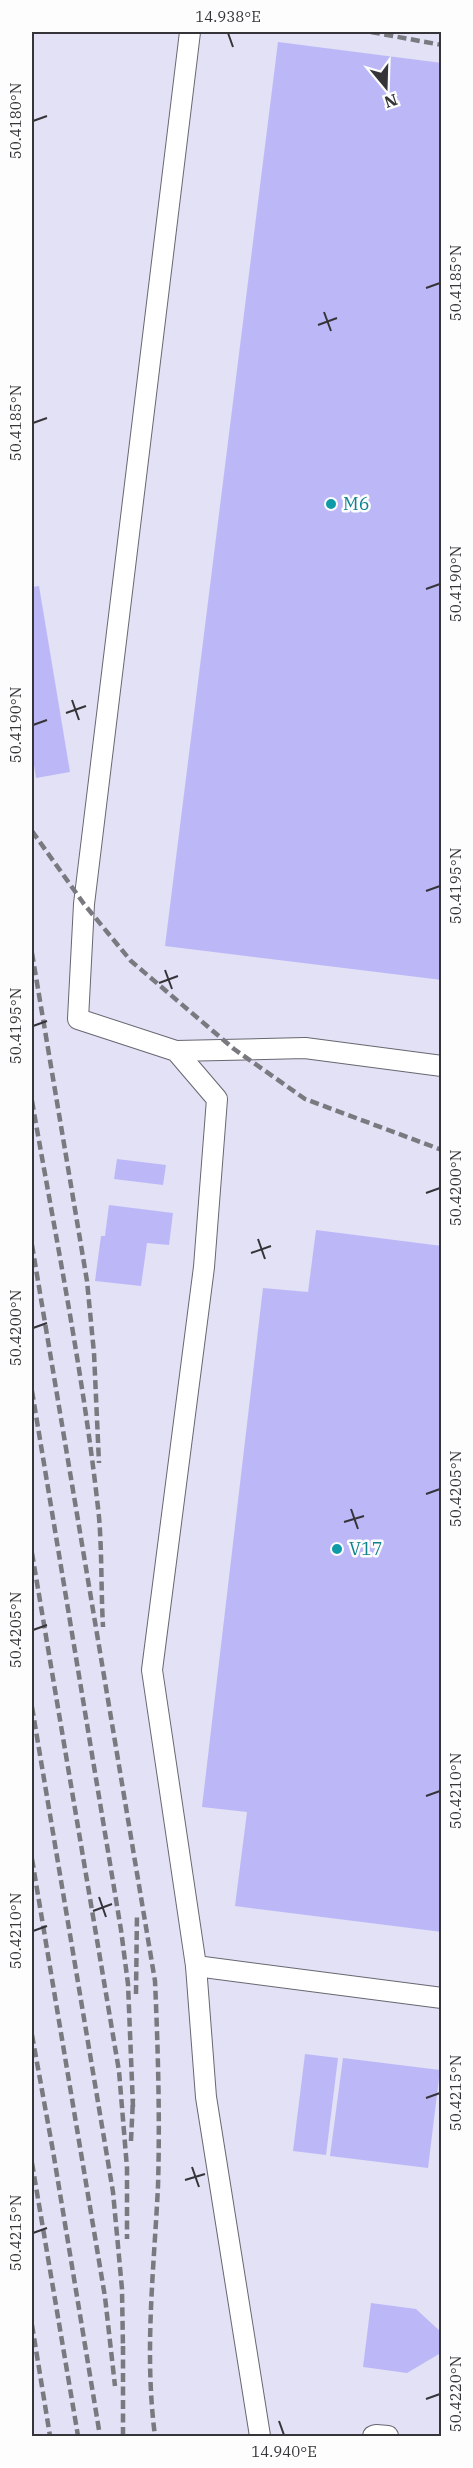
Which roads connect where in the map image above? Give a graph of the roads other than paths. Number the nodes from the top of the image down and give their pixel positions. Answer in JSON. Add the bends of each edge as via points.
{"nodes":[{"id":1,"x":190,"y":32,"type":"edge"},
{"id":2,"x":176,"y":1051,"type":"junction"},
{"id":3,"x":441,"y":1066,"type":"edge"},
{"id":4,"x":195,"y":1966,"type":"junction"},
{"id":5,"x":441,"y":1998,"type":"edge"},
{"id":6,"x":260,"y":2436,"type":"edge"},
{"id":7,"x":373,"y":2436,"type":"edge"},
{"id":8,"x":388,"y":2436,"type":"edge"}],
"edges":[{"from":1,"to":2,"type":"lane","via":[[84,904],[78,1018]]},
{"from":2,"to":3,"type":"lane","via":[[305,1048]]},
{"from":2,"to":4,"type":"lane","via":[[217,1099],[204,1267],[152,1670]]},
{"from":4,"to":5,"type":"lane"},
{"from":4,"to":6,"type":"lane","via":[[206,2097]]},
{"from":7,"to":8,"type":"lane"}]}
